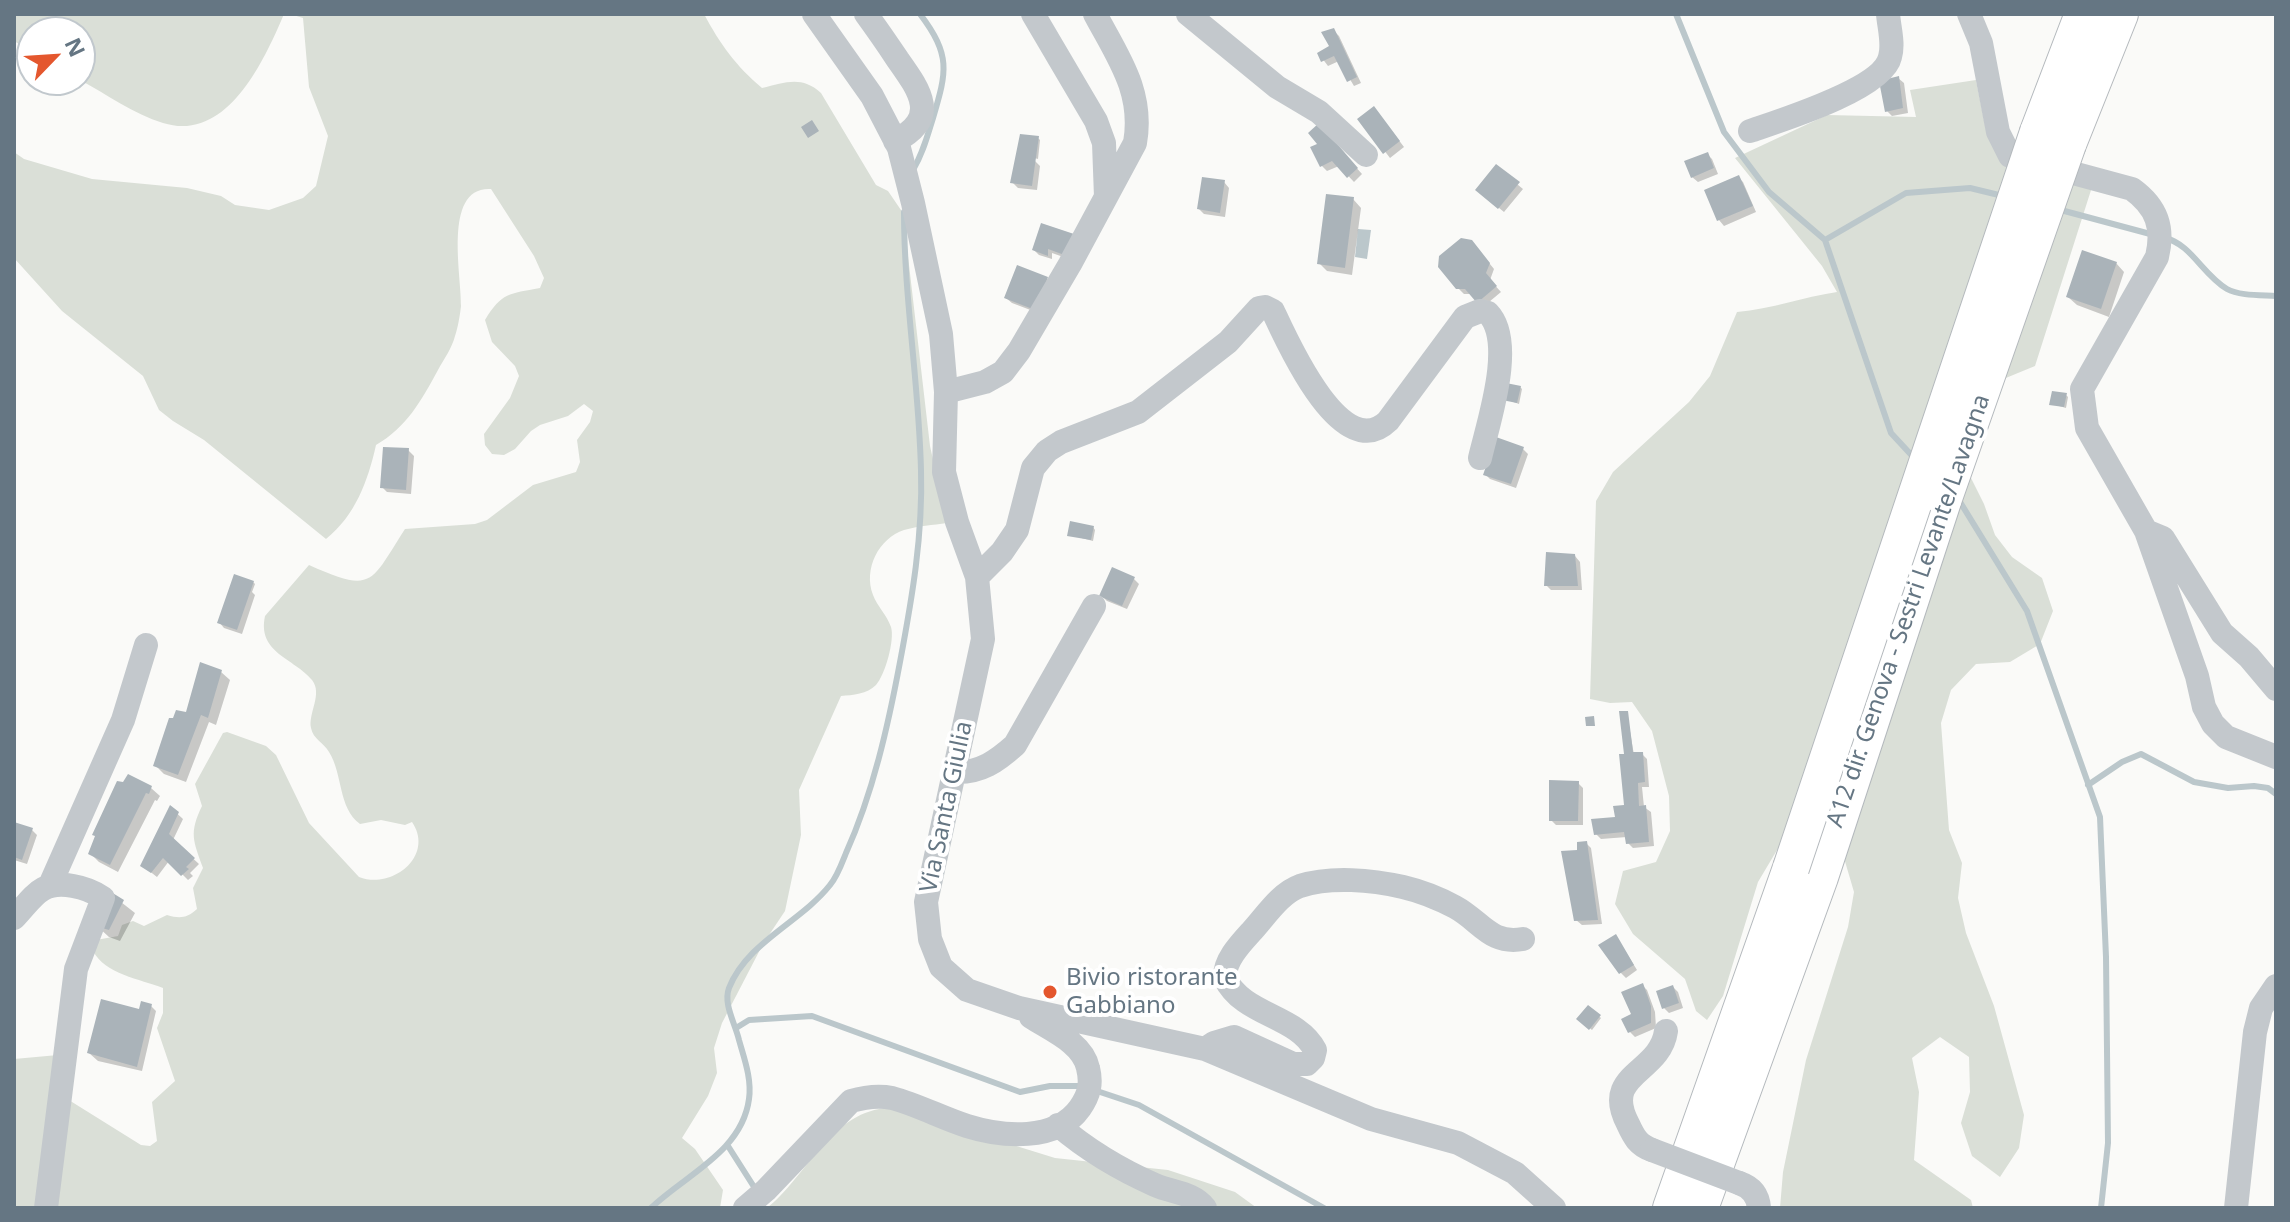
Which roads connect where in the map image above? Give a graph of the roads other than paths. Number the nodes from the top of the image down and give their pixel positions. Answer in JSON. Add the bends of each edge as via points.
{"nodes":[{"id":1,"x":814,"y":14,"type":"edge"},
{"id":2,"x":866,"y":14,"type":"edge"},
{"id":3,"x":1033,"y":14,"type":"edge"},
{"id":4,"x":1095,"y":14,"type":"edge"},
{"id":5,"x":1188,"y":14,"type":"edge"},
{"id":6,"x":1888,"y":14,"type":"edge"},
{"id":7,"x":1947,"y":14,"type":"edge"},
{"id":8,"x":2083,"y":14,"type":"edge"},
{"id":9,"x":2120,"y":14,"type":"edge"},
{"id":10,"x":1971,"y":18,"type":"edge"},
{"id":11,"x":1750,"y":131,"type":"dead end"},
{"id":12,"x":2053,"y":138,"type":"junction"},
{"id":13,"x":895,"y":141,"type":"junction"},
{"id":14,"x":1366,"y":155,"type":"dead end"},
{"id":15,"x":1106,"y":197,"type":"junction"},
{"id":16,"x":946,"y":392,"type":"junction"},
{"id":17,"x":1480,"y":458,"type":"dead end"},
{"id":18,"x":2146,"y":531,"type":"junction"},
{"id":19,"x":977,"y":577,"type":"junction"},
{"id":20,"x":1094,"y":606,"type":"dead end"},
{"id":21,"x":146,"y":645,"type":"dead end"},
{"id":22,"x":2276,"y":689,"type":"edge"},
{"id":23,"x":2276,"y":757,"type":"edge"},
{"id":24,"x":955,"y":772,"type":"junction"},
{"id":25,"x":1805,"y":872,"type":"junction"},
{"id":26,"x":50,"y":885,"type":"junction"},
{"id":27,"x":14,"y":918,"type":"edge"},
{"id":28,"x":1523,"y":939,"type":"dead end"},
{"id":29,"x":2276,"y":986,"type":"edge"},
{"id":30,"x":1019,"y":1008,"type":"junction"},
{"id":31,"x":1666,"y":1031,"type":"dead end"},
{"id":32,"x":1205,"y":1049,"type":"junction"},
{"id":33,"x":1058,"y":1125,"type":"junction"},
{"id":34,"x":46,"y":1208,"type":"edge"},
{"id":35,"x":745,"y":1208,"type":"edge"},
{"id":36,"x":1205,"y":1208,"type":"edge"},
{"id":37,"x":1554,"y":1208,"type":"edge"},
{"id":38,"x":1671,"y":1208,"type":"edge"},
{"id":39,"x":1700,"y":1208,"type":"edge"},
{"id":40,"x":1759,"y":1208,"type":"edge"},
{"id":41,"x":2236,"y":1208,"type":"edge"}],
"edges":[{"from":1,"to":13,"type":"street","name":"Via Santa Giulia","via":[[872,96]]},
{"from":2,"to":13,"type":"street","via":[[920,91],[920,119]]},
{"from":3,"to":15,"type":"street","via":[[1096,121],[1104,143]]},
{"from":4,"to":15,"type":"street","via":[[1136,99],[1139,121],[1135,143]]},
{"from":5,"to":14,"type":"street","via":[[1277,87],[1319,112]]},
{"from":6,"to":11,"type":"street","via":[[1887,66],[1816,110]]},
{"from":7,"to":10,"type":"street","via":[[1957,21]]},
{"from":8,"to":12,"type":"highway"},
{"from":9,"to":12,"type":"highway","name":"A12 dir. Genova - Sestri Levante/Lavagna"},
{"from":10,"to":18,"type":"street","via":[[1998,132],[2010,156],[2132,189],[2145,199],[2160,226],[2157,257],[2082,389],[2087,428]]},
{"from":12,"to":25,"type":"highway","name":"A12 dir. Genova - Sestri Levante/Lavagna","bridge":true,"via":[[1944,498]]},
{"from":13,"to":16,"type":"street","name":"Via Santa Giulia","via":[[941,334]]},
{"from":15,"to":16,"type":"street","via":[[1003,372]]},
{"from":16,"to":19,"type":"street","name":"Via Santa Giulia","via":[[944,472]]},
{"from":17,"to":19,"type":"street","via":[[1501,354],[1498,328],[1488,313],[1465,317],[1388,421],[1374,431],[1342,421],[1296,361],[1273,311],[1259,308],[1228,342],[1138,412],[1047,451],[1033,468],[1017,530]]},
{"from":18,"to":22,"type":"street","via":[[2163,538],[2222,633]]},
{"from":18,"to":23,"type":"street","via":[[2213,724],[2226,737]]},
{"from":19,"to":24,"type":"street","name":"Via Santa Giulia","via":[[983,639]]},
{"from":20,"to":24,"type":"street","via":[[1015,745],[982,769]]},
{"from":21,"to":26,"type":"street","via":[[123,720]]},
{"from":24,"to":30,"type":"street","name":"Via Santa Giulia","via":[[926,902],[930,939],[941,967],[967,990]]},
{"from":25,"to":38,"type":"highway"},
{"from":25,"to":39,"type":"highway","name":"A12 dir. Genova - Sestri Levante/Lavagna"},
{"from":26,"to":27,"type":"street"},
{"from":26,"to":34,"type":"street","via":[[86,888],[103,898],[76,969]]},
{"from":28,"to":32,"type":"street","via":[[1508,942],[1494,936],[1455,907],[1406,888],[1368,881],[1299,887],[1246,938],[1228,962],[1225,978],[1239,999],[1305,1036],[1315,1050],[1313,1058],[1307,1064],[1293,1064],[1234,1037]]},
{"from":29,"to":41,"type":"street","via":[[2261,1008],[2255,1032]]},
{"from":30,"to":32,"type":"street","name":"Via Santa Giulia"},
{"from":30,"to":33,"type":"street","via":[[1076,1046],[1086,1060],[1091,1082],[1085,1101],[1073,1118]]},
{"from":31,"to":40,"type":"street","bridge":true,"via":[[1664,1045],[1620,1091],[1619,1104],[1637,1143],[1747,1185]]},
{"from":32,"to":37,"type":"street","name":"Via Santa Giulia","via":[[1371,1119],[1458,1143],[1515,1173]]},
{"from":33,"to":35,"type":"street","via":[[1021,1135],[970,1127],[870,1095],[851,1101]]},
{"from":33,"to":36,"type":"street","via":[[1077,1142],[1155,1185],[1197,1198]]}]}
